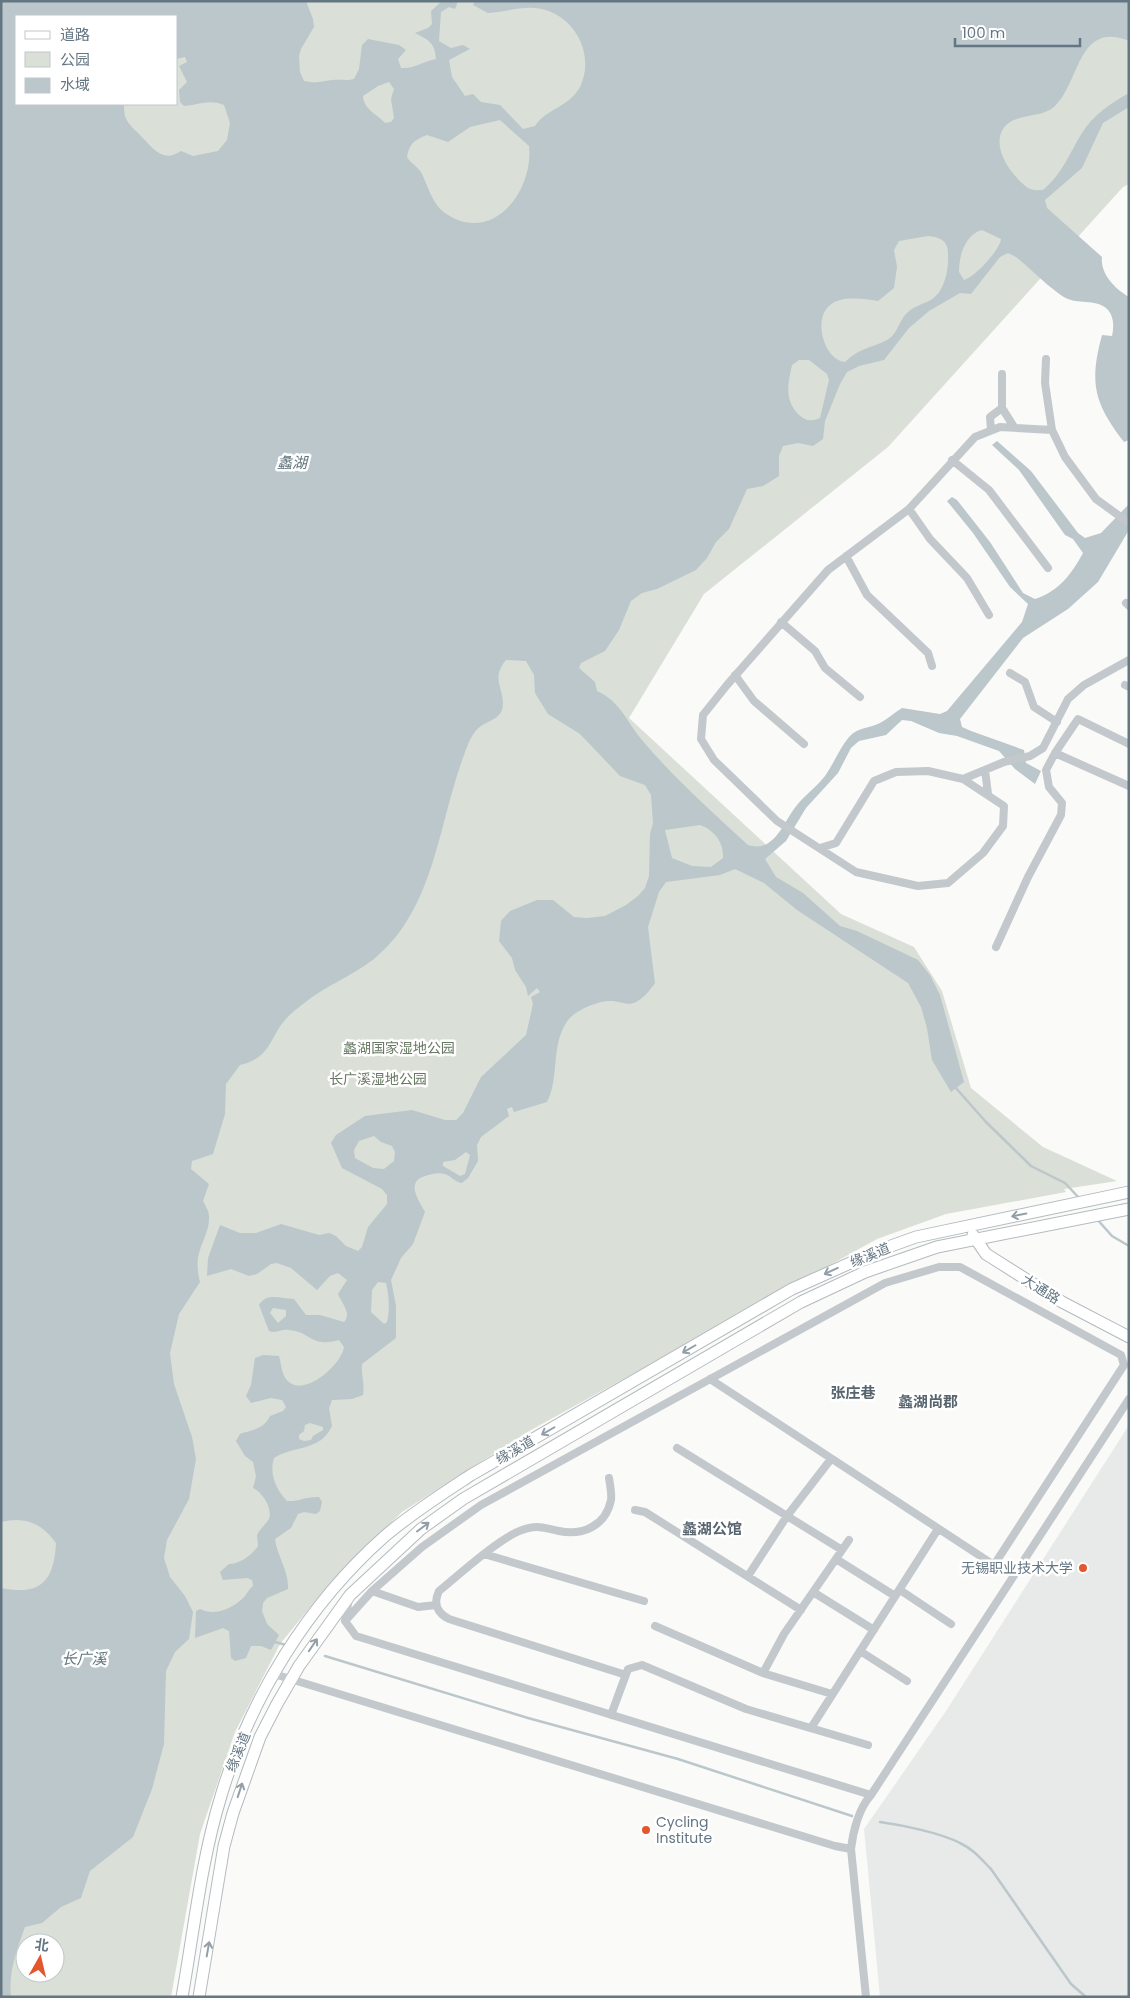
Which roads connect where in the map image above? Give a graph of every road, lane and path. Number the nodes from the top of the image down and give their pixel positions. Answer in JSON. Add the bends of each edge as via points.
{"nodes":[{"id":1,"x":1046,"y":359,"type":"dead end"},
{"id":2,"x":1002,"y":374,"type":"dead end"},
{"id":3,"x":1002,"y":408,"type":"junction"},
{"id":4,"x":1014,"y":427,"type":"junction"},
{"id":5,"x":991,"y":430,"type":"junction"},
{"id":6,"x":1052,"y":430,"type":"junction"},
{"id":7,"x":952,"y":460,"type":"junction"},
{"id":8,"x":909,"y":509,"type":"junction"},
{"id":9,"x":1129,"y":524,"type":"edge"},
{"id":10,"x":846,"y":556,"type":"junction"},
{"id":11,"x":1048,"y":568,"type":"dead end"},
{"id":12,"x":989,"y":614,"type":"dead end"},
{"id":13,"x":782,"y":622,"type":"junction"},
{"id":14,"x":1129,"y":660,"type":"edge"},
{"id":15,"x":932,"y":666,"type":"dead end"},
{"id":16,"x":1010,"y":674,"type":"dead end"},
{"id":17,"x":735,"y":675,"type":"junction"},
{"id":18,"x":860,"y":697,"type":"dead end"},
{"id":19,"x":1057,"y":722,"type":"junction"},
{"id":20,"x":804,"y":744,"type":"dead end"},
{"id":21,"x":1129,"y":744,"type":"edge"},
{"id":22,"x":1055,"y":753,"type":"junction"},
{"id":23,"x":985,"y":770,"type":"junction"},
{"id":24,"x":963,"y":779,"type":"junction"},
{"id":25,"x":1129,"y":786,"type":"edge"},
{"id":26,"x":988,"y":794,"type":"junction"},
{"id":27,"x":836,"y":843,"type":"junction"},
{"id":28,"x":820,"y":848,"type":"junction"},
{"id":29,"x":838,"y":860,"type":"junction"},
{"id":30,"x":996,"y":947,"type":"dead end"},
{"id":31,"x":1129,"y":1192,"type":"edge"},
{"id":32,"x":1129,"y":1209,"type":"edge"},
{"id":33,"x":969,"y":1225,"type":"junction"},
{"id":34,"x":975,"y":1240,"type":"junction"},
{"id":35,"x":1129,"y":1337,"type":"edge"},
{"id":36,"x":710,"y":1379,"type":"junction"},
{"id":37,"x":1129,"y":1399,"type":"edge"},
{"id":38,"x":677,"y":1448,"type":"dead end"},
{"id":39,"x":831,"y":1458,"type":"junction"},
{"id":40,"x":609,"y":1478,"type":"dead end"},
{"id":41,"x":635,"y":1510,"type":"dead end"},
{"id":42,"x":787,"y":1516,"type":"junction"},
{"id":43,"x":938,"y":1529,"type":"junction"},
{"id":44,"x":849,"y":1540,"type":"dead end"},
{"id":45,"x":842,"y":1550,"type":"junction"},
{"id":46,"x":484,"y":1554,"type":"junction"},
{"id":47,"x":836,"y":1559,"type":"junction"},
{"id":48,"x":748,"y":1576,"type":"junction"},
{"id":49,"x":372,"y":1591,"type":"junction"},
{"id":50,"x":813,"y":1592,"type":"junction"},
{"id":51,"x":898,"y":1593,"type":"junction"},
{"id":52,"x":350,"y":1595,"type":"junction"},
{"id":53,"x":644,"y":1601,"type":"dead end"},
{"id":54,"x":436,"y":1605,"type":"junction"},
{"id":55,"x":801,"y":1610,"type":"junction"},
{"id":56,"x":345,"y":1622,"type":"junction"},
{"id":57,"x":951,"y":1624,"type":"dead end"},
{"id":58,"x":655,"y":1626,"type":"dead end"},
{"id":59,"x":874,"y":1630,"type":"junction"},
{"id":60,"x":860,"y":1651,"type":"junction"},
{"id":61,"x":763,"y":1673,"type":"junction"},
{"id":62,"x":274,"y":1674,"type":"junction"},
{"id":63,"x":626,"y":1674,"type":"junction"},
{"id":64,"x":290,"y":1681,"type":"junction"},
{"id":65,"x":907,"y":1681,"type":"dead end"},
{"id":66,"x":832,"y":1694,"type":"junction"},
{"id":67,"x":611,"y":1715,"type":"junction"},
{"id":68,"x":811,"y":1728,"type":"junction"},
{"id":69,"x":868,"y":1745,"type":"dead end"},
{"id":70,"x":871,"y":1795,"type":"junction"},
{"id":71,"x":851,"y":1849,"type":"junction"},
{"id":72,"x":182,"y":1997,"type":"edge"},
{"id":73,"x":199,"y":1997,"type":"edge"},
{"id":74,"x":866,"y":1997,"type":"edge"}],
"edges":[{"from":1,"to":6,"type":"street","via":[[1045,383]]},
{"from":2,"to":3,"type":"street"},
{"from":3,"to":4,"type":"street"},
{"from":3,"to":5,"type":"street","via":[[990,417]]},
{"from":4,"to":5,"type":"street"},
{"from":4,"to":6,"type":"street"},
{"from":5,"to":7,"type":"street","via":[[975,437]]},
{"from":6,"to":9,"type":"street","via":[[1065,457],[1096,499]]},
{"from":7,"to":8,"type":"street"},
{"from":7,"to":11,"type":"street","via":[[989,490]]},
{"from":8,"to":10,"type":"street"},
{"from":8,"to":12,"type":"street","via":[[930,539],[967,578]]},
{"from":10,"to":13,"type":"street","via":[[828,570]]},
{"from":10,"to":15,"type":"street","via":[[867,595],[928,653]]},
{"from":13,"to":17,"type":"street"},
{"from":13,"to":18,"type":"street","via":[[815,652],[824,668]]},
{"from":14,"to":19,"type":"street","via":[[1084,684],[1068,699]]},
{"from":16,"to":19,"type":"street","via":[[1025,682],[1034,707]]},
{"from":17,"to":20,"type":"street","via":[[754,701]]},
{"from":17,"to":28,"type":"street","via":[[703,715],[701,738],[714,760],[783,825]]},
{"from":19,"to":23,"type":"street","via":[[1043,748],[1030,756]]},
{"from":21,"to":22,"type":"street","via":[[1078,719]]},
{"from":22,"to":25,"type":"street"},
{"from":22,"to":30,"type":"street","via":[[1046,770],[1049,787],[1062,803],[1061,816]]},
{"from":23,"to":24,"type":"street"},
{"from":23,"to":26,"type":"street"},
{"from":24,"to":26,"type":"street"},
{"from":24,"to":27,"type":"street","via":[[928,771],[896,772],[874,781]]},
{"from":26,"to":29,"type":"street","via":[[1004,806],[1003,826],[983,853],[948,883],[918,886],[856,872]]},
{"from":27,"to":28,"type":"street"},
{"from":27,"to":29,"type":"street"},
{"from":28,"to":29,"type":"street"},
{"from":31,"to":33,"type":"main road","name":"缘溪道","one_way":true},
{"from":32,"to":34,"type":"main road","name":"缘溪道"},
{"from":33,"to":34,"type":"main road","name":"大通路"},
{"from":33,"to":62,"type":"main road","name":"缘溪道","one_way":true,"via":[[916,1237],[877,1251],[792,1289],[471,1475],[428,1503],[354,1565],[303,1628]]},
{"from":34,"to":35,"type":"main road","name":"大通路","via":[[986,1254],[1062,1302]]},
{"from":52,"to":34,"type":"main road","name":"缘溪道","one_way":true,"via":[[421,1528],[463,1499],[801,1302],[903,1257]]},
{"from":36,"to":39,"type":"street"},
{"from":36,"to":43,"type":"street","via":[[885,1283],[939,1267],[960,1267],[1121,1355],[1124,1365],[994,1565]]},
{"from":36,"to":49,"type":"street","via":[[481,1505],[422,1547]]},
{"from":37,"to":70,"type":"street"},
{"from":38,"to":42,"type":"street"},
{"from":39,"to":42,"type":"street"},
{"from":39,"to":43,"type":"street"},
{"from":40,"to":46,"type":"street","via":[[611,1500],[601,1522],[580,1533],[559,1532],[540,1526],[521,1530]]},
{"from":41,"to":48,"type":"street","via":[[645,1512]]},
{"from":42,"to":45,"type":"street"},
{"from":42,"to":48,"type":"street"},
{"from":43,"to":51,"type":"street"},
{"from":44,"to":45,"type":"street"},
{"from":45,"to":47,"type":"street"},
{"from":46,"to":53,"type":"street"},
{"from":46,"to":54,"type":"street","via":[[439,1591]]},
{"from":47,"to":50,"type":"street"},
{"from":47,"to":51,"type":"street"},
{"from":48,"to":55,"type":"street"},
{"from":49,"to":54,"type":"street","via":[[418,1607]]},
{"from":49,"to":56,"type":"street"},
{"from":50,"to":55,"type":"street"},
{"from":50,"to":59,"type":"street"},
{"from":51,"to":57,"type":"street"},
{"from":51,"to":59,"type":"street"},
{"from":52,"to":56,"type":"street"},
{"from":64,"to":52,"type":"main road","name":"缘溪道","one_way":true},
{"from":54,"to":63,"type":"street","via":[[440,1615],[448,1619]]},
{"from":55,"to":61,"type":"street"},
{"from":56,"to":67,"type":"street","via":[[356,1636]]},
{"from":58,"to":61,"type":"street"},
{"from":59,"to":60,"type":"street"},
{"from":60,"to":65,"type":"street"},
{"from":60,"to":66,"type":"street"},
{"from":61,"to":66,"type":"street"},
{"from":62,"to":64,"type":"street"},
{"from":62,"to":72,"type":"main road","name":"缘溪道","via":[[239,1747],[221,1795],[208,1847]]},
{"from":63,"to":67,"type":"street"},
{"from":63,"to":68,"type":"street","via":[[628,1670],[642,1665],[746,1709]]},
{"from":64,"to":71,"type":"street"},
{"from":73,"to":64,"type":"main road","name":"缘溪道","one_way":true,"via":[[232,1814],[260,1737]]},
{"from":66,"to":68,"type":"street"},
{"from":67,"to":70,"type":"street"},
{"from":68,"to":69,"type":"street"},
{"from":70,"to":71,"type":"street","via":[[852,1834]]},
{"from":71,"to":74,"type":"street"}]}
